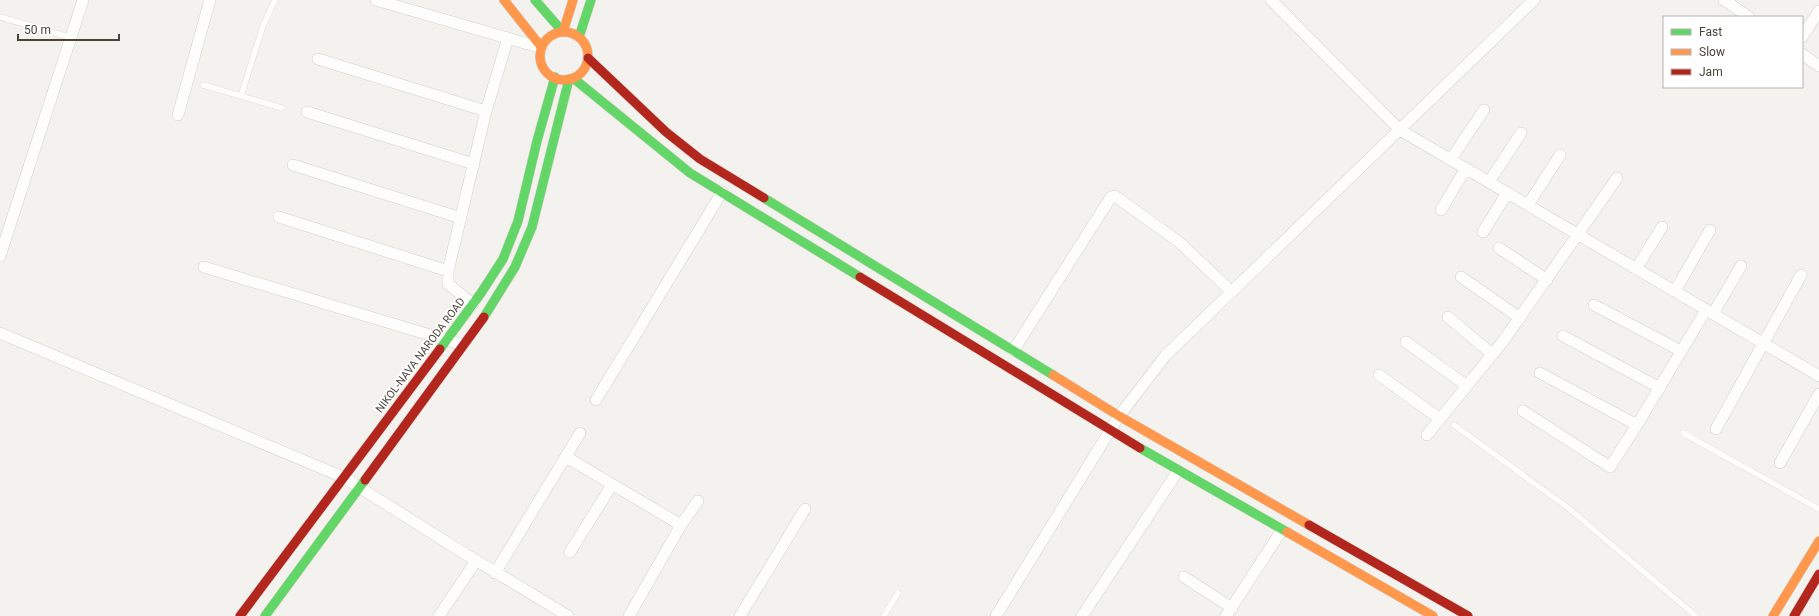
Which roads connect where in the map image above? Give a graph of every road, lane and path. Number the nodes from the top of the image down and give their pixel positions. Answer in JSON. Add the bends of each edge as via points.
{"nodes":[{"id":1,"x":83,"y":0,"type":"edge"},
{"id":2,"x":210,"y":0,"type":"edge"},
{"id":3,"x":275,"y":0,"type":"edge"},
{"id":4,"x":376,"y":0,"type":"edge"},
{"id":5,"x":504,"y":0,"type":"edge"},
{"id":6,"x":535,"y":0,"type":"edge"},
{"id":7,"x":573,"y":0,"type":"edge"},
{"id":8,"x":591,"y":0,"type":"edge"},
{"id":9,"x":1270,"y":0,"type":"edge"},
{"id":10,"x":1534,"y":0,"type":"edge"},
{"id":11,"x":1724,"y":0,"type":"edge"},
{"id":12,"x":1819,"y":11,"type":"edge"},
{"id":13,"x":1748,"y":16,"type":"edge"},
{"id":14,"x":0,"y":17,"type":"edge"},
{"id":15,"x":563,"y":32,"type":"junction"},
{"id":16,"x":1803,"y":35,"type":"edge"},
{"id":17,"x":579,"y":37,"type":"junction"},
{"id":18,"x":72,"y":38,"type":"junction"},
{"id":19,"x":508,"y":38,"type":"junction"},
{"id":20,"x":542,"y":48,"type":"junction"},
{"id":21,"x":1803,"y":55,"type":"edge"},
{"id":22,"x":318,"y":58,"type":"dead end"},
{"id":23,"x":588,"y":58,"type":"junction"},
{"id":24,"x":1819,"y":66,"type":"edge"},
{"id":25,"x":555,"y":77,"type":"junction"},
{"id":26,"x":571,"y":78,"type":"junction"},
{"id":27,"x":203,"y":84,"type":"dead end"},
{"id":28,"x":242,"y":96,"type":"junction"},
{"id":29,"x":282,"y":108,"type":"dead end"},
{"id":30,"x":1484,"y":110,"type":"dead end"},
{"id":31,"x":486,"y":111,"type":"junction"},
{"id":32,"x":307,"y":112,"type":"dead end"},
{"id":33,"x":178,"y":115,"type":"dead end"},
{"id":34,"x":1400,"y":130,"type":"junction"},
{"id":35,"x":1521,"y":134,"type":"dead end"},
{"id":36,"x":1560,"y":155,"type":"dead end"},
{"id":37,"x":1451,"y":160,"type":"junction"},
{"id":38,"x":474,"y":164,"type":"junction"},
{"id":39,"x":293,"y":165,"type":"dead end"},
{"id":40,"x":1466,"y":168,"type":"junction"},
{"id":41,"x":1617,"y":178,"type":"dead end"},
{"id":42,"x":1489,"y":182,"type":"junction"},
{"id":43,"x":722,"y":192,"type":"junction"},
{"id":44,"x":1507,"y":193,"type":"junction"},
{"id":45,"x":1528,"y":205,"type":"junction"},
{"id":46,"x":1440,"y":210,"type":"dead end"},
{"id":47,"x":279,"y":217,"type":"dead end"},
{"id":48,"x":461,"y":218,"type":"junction"},
{"id":49,"x":1662,"y":227,"type":"dead end"},
{"id":50,"x":1710,"y":230,"type":"dead end"},
{"id":51,"x":1483,"y":232,"type":"dead end"},
{"id":52,"x":1579,"y":235,"type":"junction"},
{"id":53,"x":1499,"y":248,"type":"dead end"},
{"id":54,"x":0,"y":256,"type":"edge"},
{"id":55,"x":1741,"y":266,"type":"dead end"},
{"id":56,"x":204,"y":267,"type":"dead end"},
{"id":57,"x":1636,"y":269,"type":"junction"},
{"id":58,"x":448,"y":270,"type":"junction"},
{"id":59,"x":1801,"y":275,"type":"dead end"},
{"id":60,"x":1461,"y":277,"type":"dead end"},
{"id":61,"x":1547,"y":280,"type":"junction"},
{"id":62,"x":1675,"y":291,"type":"junction"},
{"id":63,"x":1232,"y":292,"type":"junction"},
{"id":64,"x":473,"y":304,"type":"junction"},
{"id":65,"x":1594,"y":305,"type":"dead end"},
{"id":66,"x":1709,"y":312,"type":"junction"},
{"id":67,"x":1448,"y":317,"type":"dead end"},
{"id":68,"x":1520,"y":318,"type":"junction"},
{"id":69,"x":0,"y":332,"type":"edge"},
{"id":70,"x":1563,"y":336,"type":"dead end"},
{"id":71,"x":446,"y":340,"type":"junction"},
{"id":72,"x":1406,"y":342,"type":"dead end"},
{"id":73,"x":1764,"y":344,"type":"junction"},
{"id":74,"x":463,"y":345,"type":"junction"},
{"id":75,"x":1013,"y":351,"type":"junction"},
{"id":76,"x":1681,"y":351,"type":"junction"},
{"id":77,"x":1492,"y":354,"type":"junction"},
{"id":78,"x":1540,"y":373,"type":"dead end"},
{"id":79,"x":1818,"y":374,"type":"edge"},
{"id":80,"x":1379,"y":375,"type":"dead end"},
{"id":81,"x":1467,"y":386,"type":"junction"},
{"id":82,"x":1660,"y":388,"type":"junction"},
{"id":83,"x":1819,"y":394,"type":"edge"},
{"id":84,"x":596,"y":400,"type":"dead end"},
{"id":85,"x":1523,"y":411,"type":"dead end"},
{"id":86,"x":1119,"y":416,"type":"junction"},
{"id":87,"x":1440,"y":419,"type":"junction"},
{"id":88,"x":1454,"y":425,"type":"dead end"},
{"id":89,"x":1637,"y":425,"type":"junction"},
{"id":90,"x":1716,"y":429,"type":"dead end"},
{"id":91,"x":1110,"y":431,"type":"junction"},
{"id":92,"x":580,"y":433,"type":"dead end"},
{"id":93,"x":1683,"y":433,"type":"dead end"},
{"id":94,"x":1427,"y":435,"type":"dead end"},
{"id":95,"x":566,"y":457,"type":"junction"},
{"id":96,"x":1780,"y":464,"type":"dead end"},
{"id":97,"x":1178,"y":471,"type":"junction"},
{"id":98,"x":343,"y":477,"type":"junction"},
{"id":99,"x":612,"y":485,"type":"junction"},
{"id":100,"x":360,"y":488,"type":"junction"},
{"id":101,"x":698,"y":501,"type":"dead end"},
{"id":102,"x":805,"y":509,"type":"dead end"},
{"id":103,"x":1819,"y":509,"type":"edge"},
{"id":104,"x":682,"y":525,"type":"junction"},
{"id":105,"x":1282,"y":530,"type":"junction"},
{"id":106,"x":1819,"y":541,"type":"edge"},
{"id":107,"x":570,"y":552,"type":"dead end"},
{"id":108,"x":476,"y":561,"type":"junction"},
{"id":109,"x":495,"y":572,"type":"junction"},
{"id":110,"x":1819,"y":574,"type":"edge"},
{"id":111,"x":1184,"y":577,"type":"dead end"},
{"id":112,"x":898,"y":593,"type":"dead end"},
{"id":113,"x":1229,"y":612,"type":"edge"},
{"id":114,"x":240,"y":616,"type":"edge"},
{"id":115,"x":265,"y":616,"type":"edge"},
{"id":116,"x":439,"y":616,"type":"edge"},
{"id":117,"x":568,"y":616,"type":"edge"},
{"id":118,"x":629,"y":616,"type":"edge"},
{"id":119,"x":740,"y":616,"type":"edge"},
{"id":120,"x":884,"y":616,"type":"edge"},
{"id":121,"x":996,"y":616,"type":"edge"},
{"id":122,"x":1082,"y":616,"type":"edge"},
{"id":123,"x":1433,"y":616,"type":"edge"},
{"id":124,"x":1468,"y":616,"type":"edge"},
{"id":125,"x":1696,"y":616,"type":"edge"},
{"id":126,"x":1773,"y":616,"type":"edge"},
{"id":127,"x":1794,"y":616,"type":"edge"}],
"edges":[{"from":1,"to":18,"type":"street"},
{"from":2,"to":33,"type":"street"},
{"from":3,"to":28,"type":"lane","via":[[263,26]]},
{"from":4,"to":19,"type":"street"},
{"from":5,"to":20,"type":"street"},
{"from":6,"to":15,"type":"street"},
{"from":7,"to":15,"type":"street"},
{"from":8,"to":17,"type":"street"},
{"from":9,"to":34,"type":"street"},
{"from":10,"to":34,"type":"street"},
{"from":11,"to":13,"type":"street"},
{"from":12,"to":16,"type":"street"},
{"from":14,"to":18,"type":"lane"},
{"from":15,"to":17,"type":"street"},
{"from":15,"to":20,"type":"street","via":[[547,39]]},
{"from":17,"to":23,"type":"street","via":[[587,50]]},
{"from":18,"to":54,"type":"street"},
{"from":19,"to":20,"type":"street"},
{"from":19,"to":31,"type":"street"},
{"from":20,"to":25,"type":"street","via":[[542,64],[550,75]]},
{"from":21,"to":24,"type":"street"},
{"from":22,"to":31,"type":"street"},
{"from":23,"to":26,"type":"street","via":[[583,70]]},
{"from":23,"to":75,"type":"street","via":[[666,132],[700,159]]},
{"from":25,"to":26,"type":"street"},
{"from":25,"to":64,"type":"street","name":"NIKOL-NAVA NARODA ROAD","via":[[518,221],[503,259]]},
{"from":26,"to":43,"type":"street","via":[[684,169]]},
{"from":26,"to":74,"type":"street","via":[[532,227],[515,267]]},
{"from":27,"to":28,"type":"lane"},
{"from":28,"to":29,"type":"lane"},
{"from":30,"to":37,"type":"street"},
{"from":31,"to":38,"type":"street"},
{"from":32,"to":38,"type":"street"},
{"from":34,"to":37,"type":"street"},
{"from":34,"to":63,"type":"street"},
{"from":35,"to":42,"type":"street"},
{"from":36,"to":45,"type":"street"},
{"from":37,"to":40,"type":"street"},
{"from":38,"to":48,"type":"street"},
{"from":39,"to":48,"type":"street"},
{"from":40,"to":42,"type":"street"},
{"from":40,"to":46,"type":"street"},
{"from":41,"to":52,"type":"street"},
{"from":42,"to":44,"type":"street"},
{"from":43,"to":84,"type":"street"},
{"from":43,"to":91,"type":"street"},
{"from":44,"to":45,"type":"street"},
{"from":44,"to":51,"type":"street"},
{"from":45,"to":52,"type":"street"},
{"from":47,"to":58,"type":"street"},
{"from":48,"to":58,"type":"street"},
{"from":49,"to":57,"type":"street"},
{"from":50,"to":62,"type":"street"},
{"from":52,"to":57,"type":"street"},
{"from":52,"to":61,"type":"street"},
{"from":53,"to":61,"type":"street"},
{"from":55,"to":66,"type":"street"},
{"from":56,"to":71,"type":"street"},
{"from":57,"to":62,"type":"street"},
{"from":58,"to":64,"type":"street","via":[[448,284]]},
{"from":59,"to":73,"type":"street"},
{"from":60,"to":68,"type":"street"},
{"from":61,"to":68,"type":"street"},
{"from":62,"to":66,"type":"street"},
{"from":63,"to":75,"type":"street","via":[[1179,242],[1115,196],[1111,197]]},
{"from":63,"to":86,"type":"street","via":[[1166,355]]},
{"from":64,"to":71,"type":"street","name":"NIKOL-NAVA NARODA ROAD"},
{"from":65,"to":76,"type":"street"},
{"from":66,"to":73,"type":"street"},
{"from":66,"to":76,"type":"street"},
{"from":67,"to":77,"type":"street"},
{"from":68,"to":77,"type":"street"},
{"from":69,"to":98,"type":"street"},
{"from":70,"to":82,"type":"street"},
{"from":71,"to":74,"type":"street"},
{"from":71,"to":98,"type":"street","name":"NIKOL-NAVA NARODA ROAD"},
{"from":72,"to":81,"type":"street"},
{"from":73,"to":79,"type":"street"},
{"from":73,"to":90,"type":"street"},
{"from":74,"to":100,"type":"street"},
{"from":75,"to":86,"type":"street"},
{"from":76,"to":82,"type":"street"},
{"from":77,"to":81,"type":"street"},
{"from":78,"to":89,"type":"street"},
{"from":80,"to":87,"type":"street"},
{"from":81,"to":87,"type":"street"},
{"from":82,"to":89,"type":"street"},
{"from":83,"to":96,"type":"street"},
{"from":85,"to":89,"type":"street","via":[[1610,467]]},
{"from":86,"to":91,"type":"street"},
{"from":86,"to":124,"type":"street"},
{"from":87,"to":94,"type":"street"},
{"from":88,"to":125,"type":"lane","via":[[1567,507]]},
{"from":91,"to":97,"type":"street"},
{"from":91,"to":121,"type":"street"},
{"from":92,"to":95,"type":"street"},
{"from":93,"to":103,"type":"lane"},
{"from":95,"to":99,"type":"street"},
{"from":95,"to":109,"type":"street"},
{"from":97,"to":105,"type":"street"},
{"from":97,"to":122,"type":"street"},
{"from":98,"to":100,"type":"street"},
{"from":98,"to":114,"type":"street","name":"NIKOL-NAVA NARODA ROAD"},
{"from":99,"to":104,"type":"street"},
{"from":99,"to":107,"type":"street"},
{"from":100,"to":108,"type":"street"},
{"from":100,"to":115,"type":"street"},
{"from":101,"to":104,"type":"street"},
{"from":102,"to":119,"type":"street"},
{"from":104,"to":118,"type":"street"},
{"from":105,"to":113,"type":"street"},
{"from":105,"to":123,"type":"street"},
{"from":106,"to":126,"type":"street"},
{"from":108,"to":109,"type":"street"},
{"from":108,"to":116,"type":"street"},
{"from":109,"to":117,"type":"street"},
{"from":110,"to":127,"type":"street"},
{"from":111,"to":113,"type":"street"},
{"from":112,"to":120,"type":"lane"}]}
